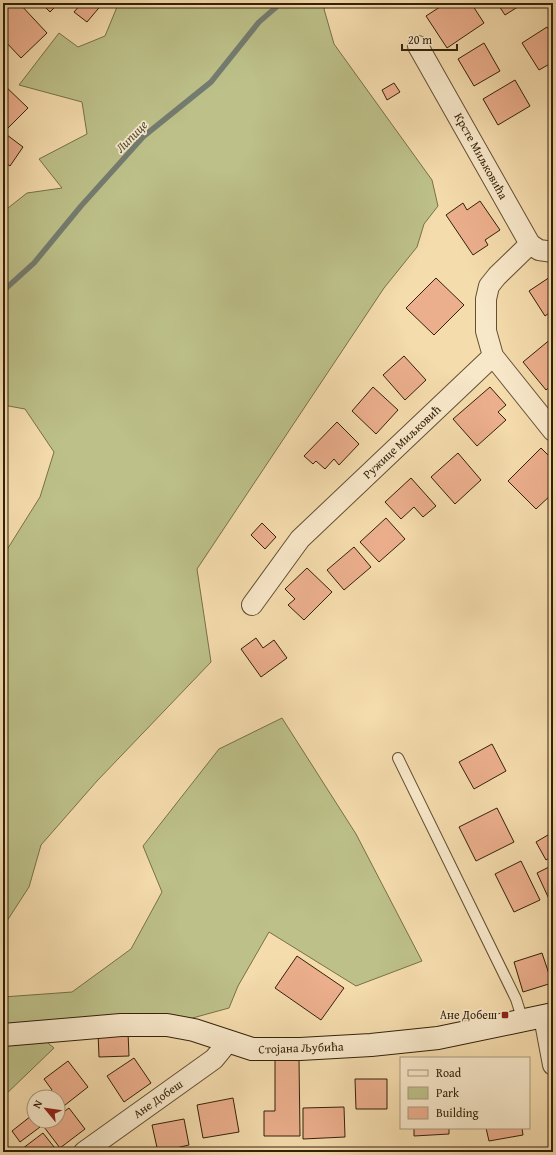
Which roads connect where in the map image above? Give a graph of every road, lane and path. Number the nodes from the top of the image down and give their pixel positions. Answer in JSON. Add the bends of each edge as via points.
{"nodes":[{"id":1,"x":418,"y":46,"type":"dead end"},
{"id":2,"x":530,"y":244,"type":"junction"},
{"id":3,"x":553,"y":252,"type":"edge"},
{"id":4,"x":493,"y":356,"type":"junction"},
{"id":5,"x":553,"y":431,"type":"edge"},
{"id":6,"x":252,"y":604,"type":"dead end"},
{"id":7,"x":398,"y":758,"type":"dead end"},
{"id":8,"x":549,"y":1015,"type":"edge"},
{"id":9,"x":523,"y":1021,"type":"junction"},
{"id":10,"x":3,"y":1035,"type":"edge"},
{"id":11,"x":228,"y":1042,"type":"junction"},
{"id":12,"x":553,"y":1065,"type":"edge"},
{"id":13,"x":84,"y":1152,"type":"edge"}],
"edges":[{"from":1,"to":2,"type":"street","name":"Крсте Миљковића"},
{"from":2,"to":3,"type":"street","via":[[539,250]]},
{"from":2,"to":4,"type":"street","via":[[489,286],[486,299],[486,331]]},
{"from":4,"to":5,"type":"street"},
{"from":4,"to":6,"type":"street","name":"Ружице Миљковић","via":[[300,539]]},
{"from":7,"to":9,"type":"lane","via":[[516,999]]},
{"from":8,"to":9,"type":"street","name":"Стојана Љубића"},
{"from":8,"to":12,"type":"street"},
{"from":9,"to":11,"type":"street","name":"Стојана Љубића","via":[[438,1038],[371,1045],[268,1050],[252,1049]]},
{"from":10,"to":11,"type":"street","name":"Стојана Љубића","via":[[105,1026],[167,1025],[194,1030]]},
{"from":11,"to":13,"type":"street","name":"Ане Добеш","via":[[214,1059]]}]}
